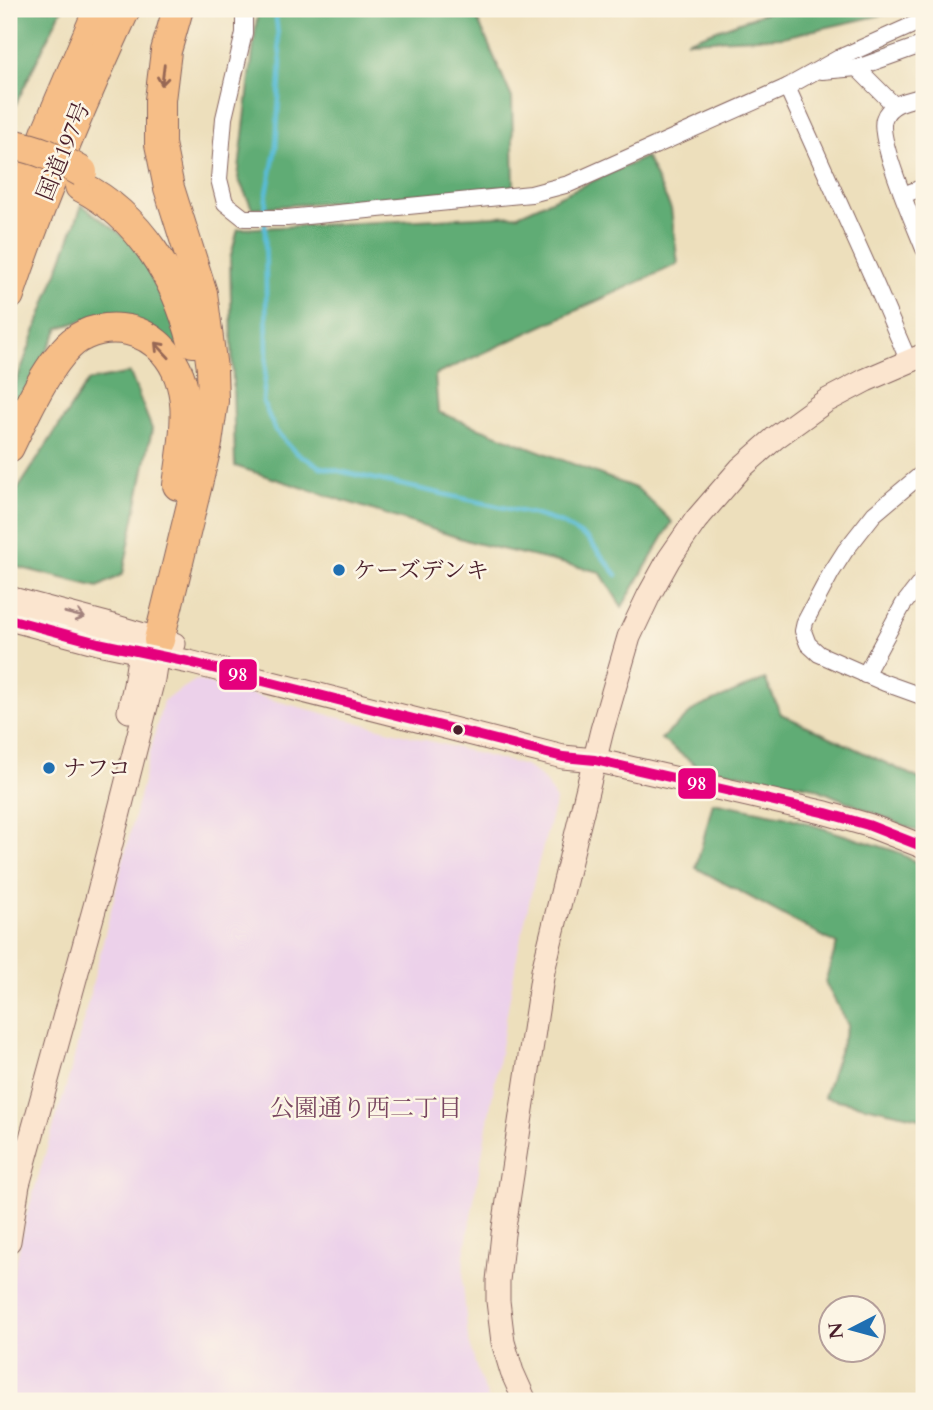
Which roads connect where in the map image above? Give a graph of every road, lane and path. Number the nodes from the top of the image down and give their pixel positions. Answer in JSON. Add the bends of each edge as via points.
{"nodes":[{"id":1,"x":93,"y":9,"type":"edge"},
{"id":2,"x":99,"y":9,"type":"edge"},
{"id":3,"x":125,"y":9,"type":"edge"},
{"id":4,"x":178,"y":9,"type":"edge"},
{"id":5,"x":244,"y":9,"type":"edge"},
{"id":6,"x":924,"y":20,"type":"edge"},
{"id":7,"x":924,"y":44,"type":"edge"},
{"id":8,"x":856,"y":68,"type":"junction"},
{"id":9,"x":815,"y":71,"type":"junction"},
{"id":10,"x":787,"y":87,"type":"junction"},
{"id":11,"x":924,"y":96,"type":"edge"},
{"id":12,"x":894,"y":105,"type":"junction"},
{"id":13,"x":9,"y":144,"type":"edge"},
{"id":14,"x":9,"y":156,"type":"edge"},
{"id":15,"x":81,"y":179,"type":"junction"},
{"id":16,"x":924,"y":187,"type":"edge"},
{"id":17,"x":903,"y":195,"type":"junction"},
{"id":18,"x":9,"y":200,"type":"edge"},
{"id":19,"x":9,"y":235,"type":"edge"},
{"id":20,"x":924,"y":249,"type":"edge"},
{"id":21,"x":9,"y":295,"type":"edge"},
{"id":22,"x":204,"y":316,"type":"junction"},
{"id":23,"x":916,"y":358,"type":"edge"},
{"id":24,"x":9,"y":447,"type":"edge"},
{"id":25,"x":924,"y":472,"type":"edge"},
{"id":26,"x":178,"y":485,"type":"junction"},
{"id":27,"x":924,"y":578,"type":"edge"},
{"id":28,"x":9,"y":598,"type":"edge"},
{"id":29,"x":9,"y":619,"type":"edge"},
{"id":30,"x":149,"y":645,"type":"junction"},
{"id":31,"x":865,"y":675,"type":"junction"},
{"id":32,"x":924,"y":696,"type":"edge"},
{"id":33,"x":595,"y":760,"type":"junction"},
{"id":34,"x":924,"y":847,"type":"edge"},
{"id":35,"x":13,"y":1195,"type":"edge"},
{"id":36,"x":9,"y":1241,"type":"edge"},
{"id":37,"x":524,"y":1401,"type":"edge"}],
"edges":[{"from":1,"to":18,"type":"highway","via":[[60,71]]},
{"from":2,"to":19,"type":"highway","name":"国道197号"},
{"from":3,"to":21,"type":"highway","name":"国道197号","via":[[61,156]]},
{"from":4,"to":22,"type":"highway","one_way":true,"via":[[166,51],[160,144],[202,293]]},
{"from":5,"to":10,"type":"street","via":[[244,33],[224,118],[219,180],[225,203],[244,218],[287,218],[531,194],[569,184]]},
{"from":6,"to":9,"type":"street"},
{"from":7,"to":8,"type":"street"},
{"from":8,"to":9,"type":"street"},
{"from":8,"to":12,"type":"street"},
{"from":9,"to":10,"type":"street"},
{"from":10,"to":23,"type":"street","via":[[876,285]]},
{"from":11,"to":12,"type":"street"},
{"from":12,"to":17,"type":"street","via":[[884,118],[882,133]]},
{"from":13,"to":15,"type":"highway","bridge":true,"via":[[57,157]]},
{"from":14,"to":15,"type":"highway"},
{"from":15,"to":22,"type":"highway","via":[[116,194],[156,236]]},
{"from":15,"to":26,"type":"highway","via":[[148,245],[171,281],[188,322],[197,361],[197,401]]},
{"from":16,"to":17,"type":"street"},
{"from":17,"to":20,"type":"street"},
{"from":22,"to":30,"type":"highway","via":[[213,390],[209,433]]},
{"from":23,"to":33,"type":"street","via":[[846,390],[791,426],[741,468],[696,520],[658,577],[629,638]]},
{"from":26,"to":24,"type":"highway","one_way":true,"via":[[186,430],[181,381],[158,344],[132,331],[104,329],[75,340],[49,369]]},
{"from":25,"to":31,"type":"street","via":[[874,514],[845,551],[804,626],[811,648]]},
{"from":26,"to":30,"type":"highway"},
{"from":27,"to":31,"type":"street","via":[[894,619]]},
{"from":28,"to":30,"type":"street","one_way":true},
{"from":29,"to":30,"type":"street","via":[[98,643]]},
{"from":30,"to":33,"type":"street","via":[[206,653],[566,745]]},
{"from":30,"to":35,"type":"street","via":[[153,679],[97,899]]},
{"from":31,"to":32,"type":"street"},
{"from":33,"to":34,"type":"street","via":[[826,813]]},
{"from":33,"to":37,"type":"street","via":[[543,971],[500,1260],[503,1342]]},
{"from":35,"to":36,"type":"street"}]}
